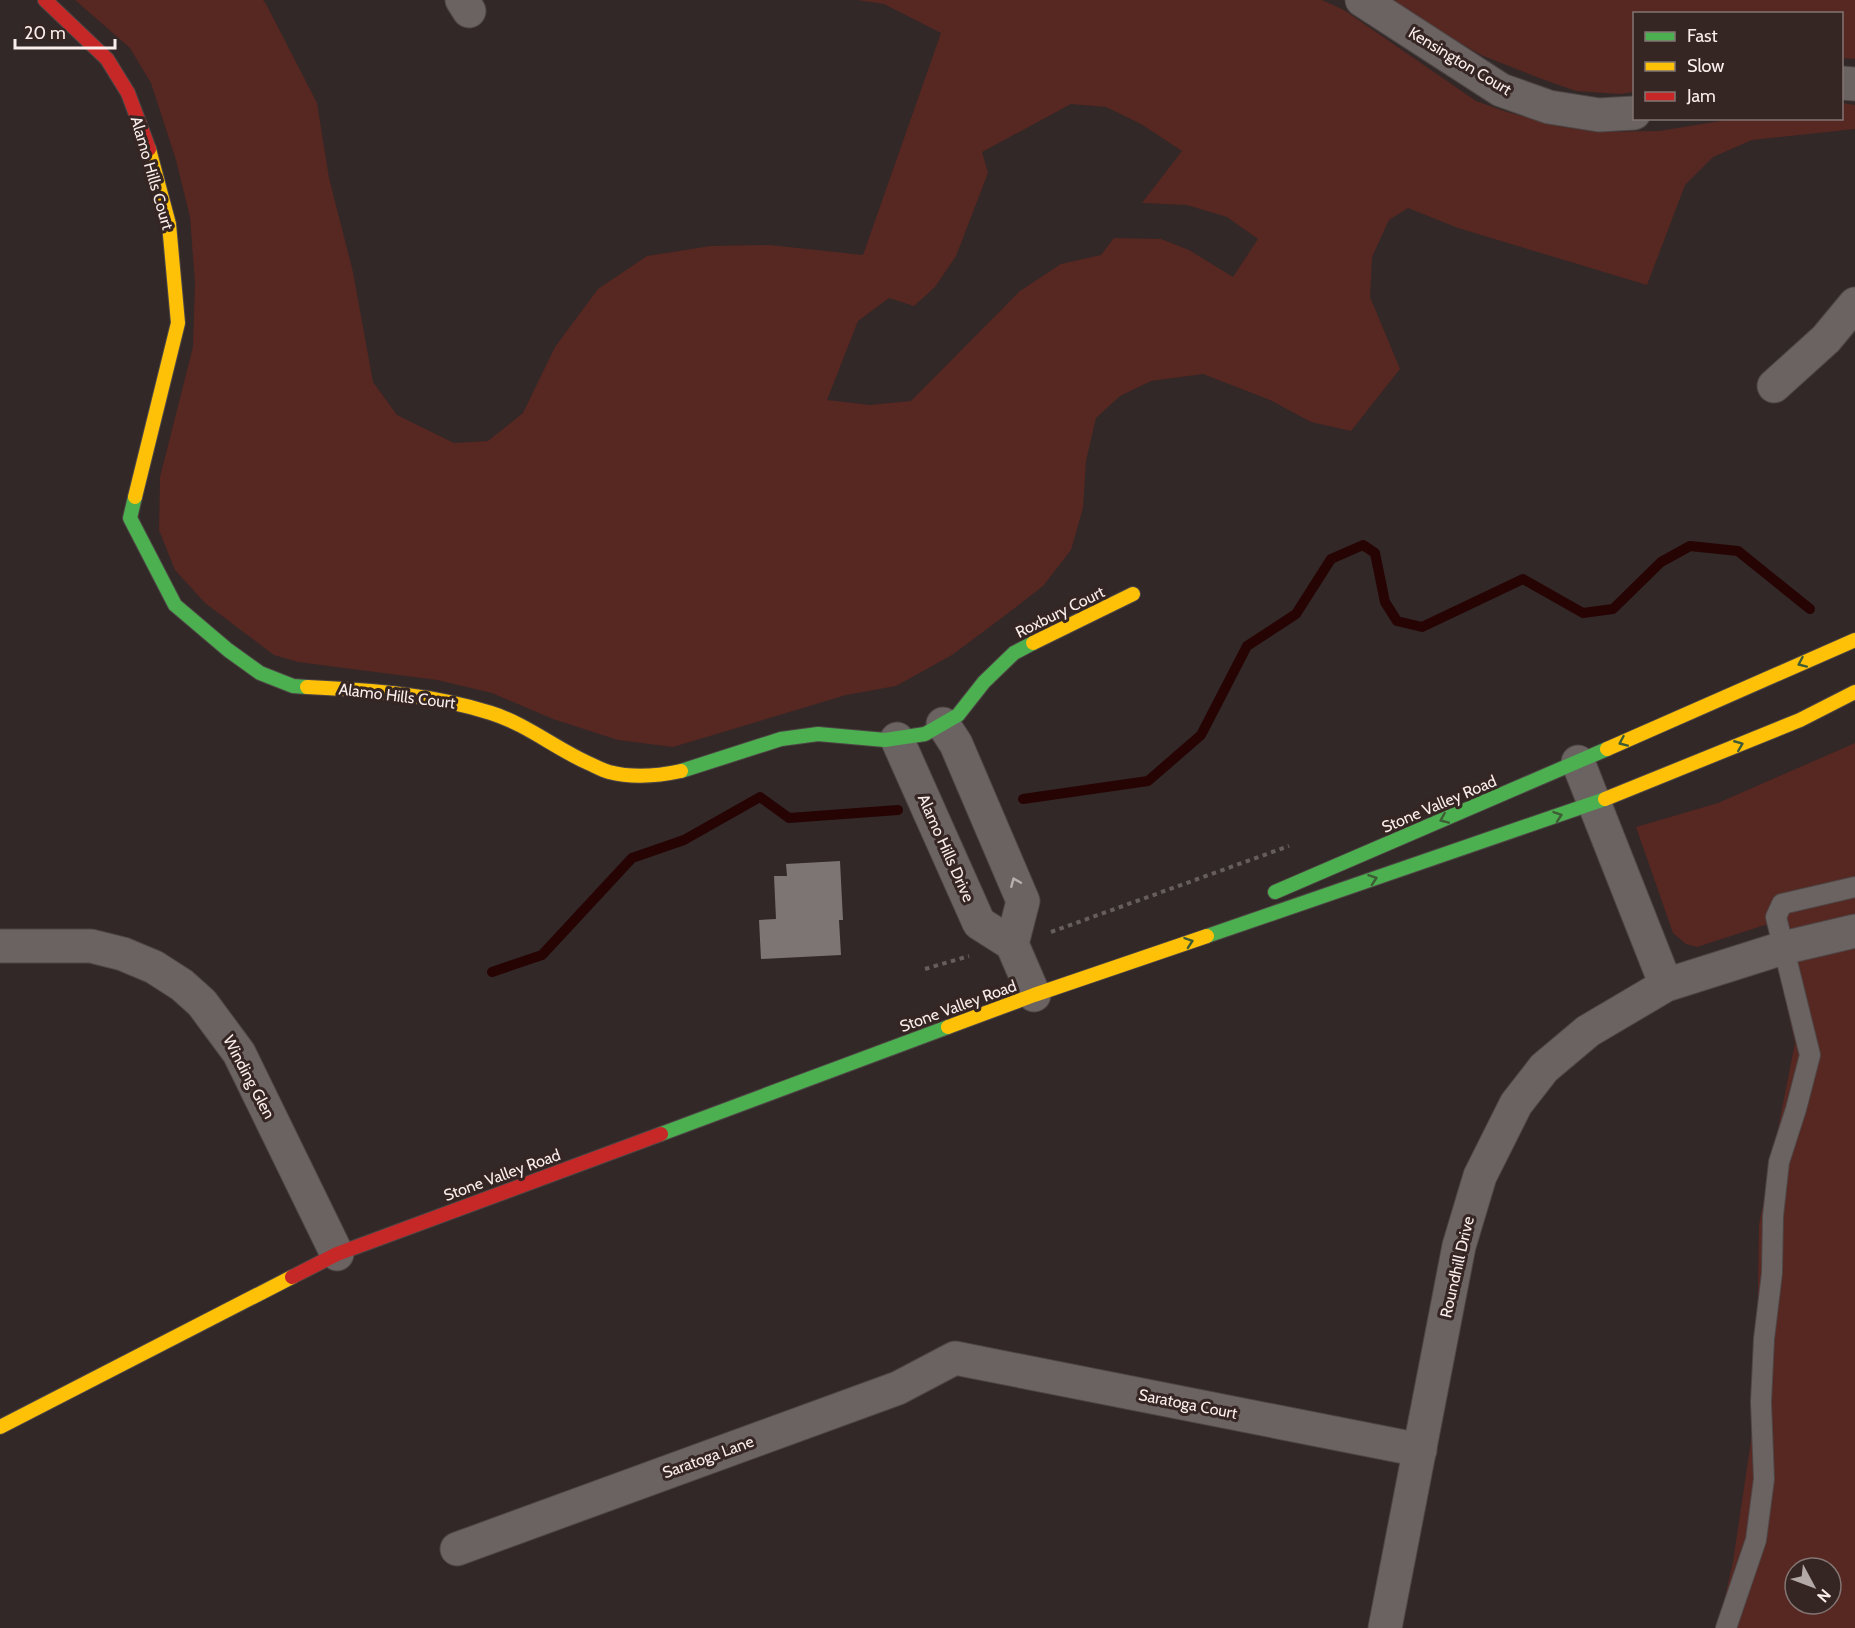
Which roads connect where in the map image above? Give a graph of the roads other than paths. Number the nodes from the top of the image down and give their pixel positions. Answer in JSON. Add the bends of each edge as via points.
{"nodes":[{"id":1,"x":45,"y":0,"type":"edge"},
{"id":2,"x":1362,"y":0,"type":"edge"},
{"id":3,"x":1633,"y":113,"type":"edge"},
{"id":4,"x":1855,"y":304,"type":"edge"},
{"id":5,"x":1774,"y":386,"type":"dead end"},
{"id":6,"x":1133,"y":594,"type":"dead end"},
{"id":7,"x":1855,"y":640,"type":"edge"},
{"id":8,"x":1855,"y":692,"type":"edge"},
{"id":9,"x":922,"y":732,"type":"junction"},
{"id":10,"x":1578,"y":762,"type":"junction"},
{"id":11,"x":1594,"y":804,"type":"junction"},
{"id":12,"x":1855,"y":887,"type":"edge"},
{"id":13,"x":1263,"y":897,"type":"dead end"},
{"id":14,"x":1197,"y":925,"type":"dead end"},
{"id":15,"x":1855,"y":931,"type":"edge"},
{"id":16,"x":1012,"y":944,"type":"junction"},
{"id":17,"x":0,"y":946,"type":"edge"},
{"id":18,"x":1783,"y":948,"type":"junction"},
{"id":19,"x":1666,"y":985,"type":"junction"},
{"id":20,"x":1034,"y":995,"type":"junction"},
{"id":21,"x":337,"y":1254,"type":"junction"},
{"id":22,"x":955,"y":1358,"type":"joint"},
{"id":23,"x":0,"y":1427,"type":"edge"},
{"id":24,"x":1420,"y":1450,"type":"junction"},
{"id":25,"x":458,"y":1549,"type":"dead end"},
{"id":26,"x":1385,"y":1628,"type":"edge"},
{"id":27,"x":1726,"y":1628,"type":"edge"}],
"edges":[{"from":1,"to":9,"type":"street","name":"Alamo Hills Court","via":[[107,59],[128,93],[145,136],[169,224],[178,323],[130,518],[175,605],[228,650],[260,674],[293,686],[377,690],[458,703],[494,714],[609,772],[643,776],[679,772],[781,739],[818,734],[885,740]]},
{"from":2,"to":3,"type":"street","name":"Kensington Court","via":[[1501,90],[1549,106],[1599,115]]},
{"from":4,"to":5,"type":"street","via":[[1826,339]]},
{"from":6,"to":9,"type":"street","name":"Roxbury Court","via":[[1014,653],[958,715]]},
{"from":7,"to":10,"type":"street","name":"Stone Valley Road","one_way":true},
{"from":11,"to":8,"type":"street","name":"Stone Valley Road","one_way":true,"via":[[1800,720]]},
{"from":9,"to":16,"type":"street","name":"Alamo Hills Drive","via":[[979,922]]},
{"from":16,"to":9,"type":"street","one_way":true,"via":[[1023,901],[956,744]]},
{"from":10,"to":11,"type":"street"},
{"from":10,"to":13,"type":"street","name":"Stone Valley Road","one_way":true},
{"from":11,"to":19,"type":"street"},
{"from":20,"to":11,"type":"street","name":"Stone Valley Road","one_way":true},
{"from":12,"to":18,"type":"lane","via":[[1782,904],[1776,917]]},
{"from":14,"to":20,"type":"street","name":"Stone Valley Road"},
{"from":15,"to":18,"type":"street","name":"Roundhill Drive"},
{"from":16,"to":20,"type":"street"},
{"from":17,"to":21,"type":"street","name":"Winding Glen","via":[[91,946],[123,954],[154,967],[202,1003],[239,1053]]},
{"from":18,"to":19,"type":"street","name":"Roundhill Drive"},
{"from":18,"to":27,"type":"lane","via":[[1810,1055],[1779,1162],[1761,1402],[1764,1479],[1756,1540]]},
{"from":19,"to":24,"type":"street","name":"Roundhill Drive","via":[[1588,1031],[1544,1068],[1516,1104],[1480,1176],[1459,1246]]},
{"from":20,"to":21,"type":"street","name":"Stone Valley Road"},
{"from":21,"to":23,"type":"street","name":"Stone Valley Road"},
{"from":22,"to":24,"type":"street","name":"Saratoga Court"},
{"from":22,"to":25,"type":"street","name":"Saratoga Lane","via":[[898,1388]]},
{"from":24,"to":26,"type":"street","name":"Roundhill Drive"}]}
